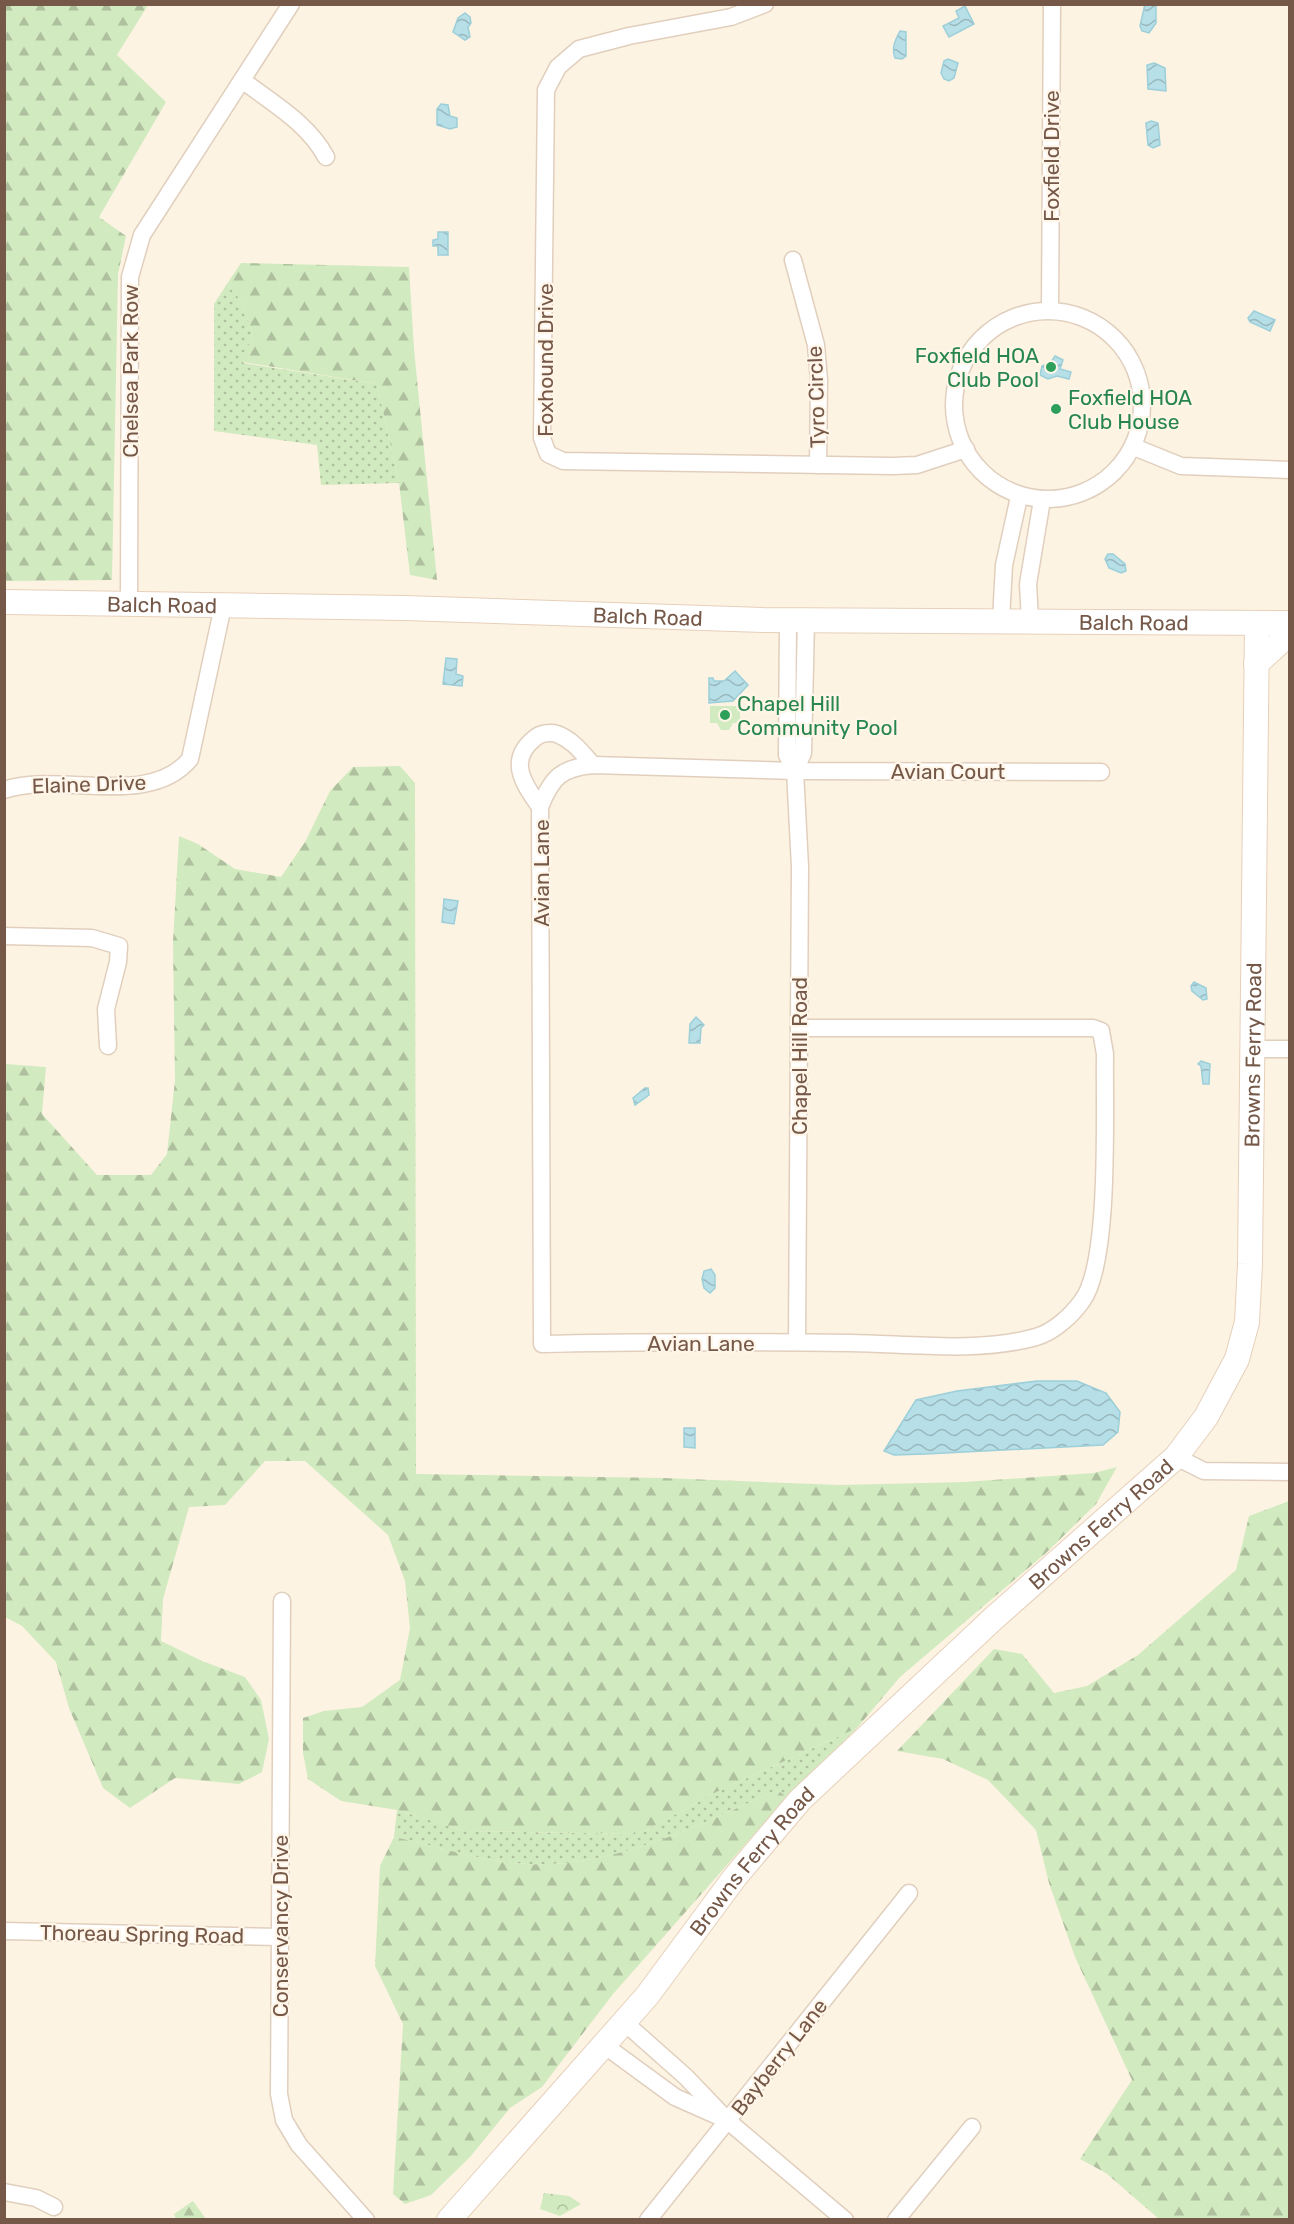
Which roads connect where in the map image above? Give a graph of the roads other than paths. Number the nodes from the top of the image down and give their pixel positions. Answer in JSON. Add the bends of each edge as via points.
{"nodes":[{"id":1,"x":291,"y":4,"type":"edge"},
{"id":2,"x":765,"y":4,"type":"edge"},
{"id":3,"x":1052,"y":4,"type":"edge"},
{"id":4,"x":242,"y":80,"type":"junction"},
{"id":5,"x":326,"y":157,"type":"dead end"},
{"id":6,"x":794,"y":260,"type":"dead end"},
{"id":7,"x":1050,"y":308,"type":"junction"},
{"id":8,"x":1134,"y":447,"type":"junction"},
{"id":9,"x":966,"y":449,"type":"junction"},
{"id":10,"x":818,"y":465,"type":"junction"},
{"id":11,"x":1290,"y":470,"type":"edge"},
{"id":12,"x":1019,"y":497,"type":"junction"},
{"id":13,"x":1042,"y":501,"type":"junction"},
{"id":14,"x":4,"y":602,"type":"edge"},
{"id":15,"x":129,"y":604,"type":"junction"},
{"id":16,"x":224,"y":606,"type":"junction"},
{"id":17,"x":797,"y":620,"type":"junction"},
{"id":18,"x":1001,"y":620,"type":"junction"},
{"id":19,"x":1030,"y":620,"type":"junction"},
{"id":20,"x":1257,"y":623,"type":"junction"},
{"id":21,"x":1290,"y":623,"type":"edge"},
{"id":22,"x":1290,"y":633,"type":"edge"},
{"id":23,"x":1256,"y":664,"type":"junction"},
{"id":24,"x":593,"y":765,"type":"junction"},
{"id":25,"x":795,"y":771,"type":"junction"},
{"id":26,"x":1101,"y":772,"type":"dead end"},
{"id":27,"x":4,"y":790,"type":"edge"},
{"id":28,"x":540,"y":807,"type":"junction"},
{"id":29,"x":4,"y":936,"type":"edge"},
{"id":30,"x":799,"y":1028,"type":"junction"},
{"id":31,"x":108,"y":1046,"type":"dead end"},
{"id":32,"x":1252,"y":1048,"type":"junction"},
{"id":33,"x":1290,"y":1049,"type":"edge"},
{"id":34,"x":797,"y":1342,"type":"junction"},
{"id":35,"x":1176,"y":1457,"type":"junction"},
{"id":36,"x":1290,"y":1472,"type":"edge"},
{"id":37,"x":282,"y":1601,"type":"dead end"},
{"id":38,"x":909,"y":1893,"type":"dead end"},
{"id":39,"x":4,"y":1930,"type":"edge"},
{"id":40,"x":280,"y":1937,"type":"junction"},
{"id":41,"x":624,"y":2022,"type":"junction"},
{"id":42,"x":604,"y":2045,"type":"junction"},
{"id":43,"x":728,"y":2121,"type":"junction"},
{"id":44,"x":972,"y":2127,"type":"dead end"},
{"id":45,"x":4,"y":2192,"type":"edge"},
{"id":46,"x":54,"y":2207,"type":"dead end"},
{"id":47,"x":366,"y":2220,"type":"edge"},
{"id":48,"x":449,"y":2220,"type":"edge"},
{"id":49,"x":648,"y":2220,"type":"edge"},
{"id":50,"x":845,"y":2220,"type":"edge"},
{"id":51,"x":896,"y":2220,"type":"edge"}],
"edges":[{"from":1,"to":4,"type":"street","name":"Chelsea Park Row"},
{"from":2,"to":10,"type":"street","name":"Foxhound Drive","via":[[731,17],[579,49],[558,67],[546,90],[542,438],[548,454],[562,461]]},
{"from":3,"to":7,"type":"street","name":"Foxfield Drive"},
{"from":4,"to":5,"type":"street","via":[[297,121],[318,142]]},
{"from":4,"to":15,"type":"street","name":"Chelsea Park Row","via":[[142,235],[130,277]]},
{"from":6,"to":10,"type":"street","name":"Tyro Circle","via":[[816,345]]},
{"from":7,"to":8,"type":"street","via":[[1084,317],[1100,326],[1122,348],[1138,383],[1142,406],[1140,432]]},
{"from":7,"to":9,"type":"street","via":[[1020,312],[1000,321],[979,339],[964,361],[954,405]]},
{"from":8,"to":11,"type":"street","via":[[1181,466]]},
{"from":8,"to":13,"type":"street","via":[[1126,461],[1103,483],[1072,497]]},
{"from":9,"to":10,"type":"street","name":"Foxhound Drive","via":[[917,465]]},
{"from":9,"to":12,"type":"street","via":[[985,474]]},
{"from":12,"to":13,"type":"street"},
{"from":12,"to":18,"type":"street","via":[[1004,566]]},
{"from":13,"to":19,"type":"street","via":[[1028,584]]},
{"from":14,"to":15,"type":"street","name":"Balch Road"},
{"from":15,"to":16,"type":"street","name":"Balch Road"},
{"from":16,"to":17,"type":"street","name":"Balch Road"},
{"from":16,"to":27,"type":"street","name":"Elaine Drive","via":[[190,759],[182,768],[160,781],[37,785]]},
{"from":17,"to":18,"type":"street","name":"Balch Road"},
{"from":17,"to":25,"type":"street","name":"Chapel Hill Road","via":[[787,755]]},
{"from":18,"to":19,"type":"street","name":"Balch Road"},
{"from":19,"to":20,"type":"street","name":"Balch Road"},
{"from":20,"to":21,"type":"street","name":"Balch Road"},
{"from":20,"to":23,"type":"street","name":"Browns Ferry Road"},
{"from":22,"to":23,"type":"street"},
{"from":23,"to":32,"type":"street","name":"Browns Ferry Road"},
{"from":24,"to":25,"type":"street","name":"Avian Lane"},
{"from":24,"to":28,"type":"street","name":"Avian Lane","via":[[573,767],[559,775]]},
{"from":24,"to":28,"type":"street","via":[[572,742],[555,733],[538,735],[523,748],[519,764],[524,784]]},
{"from":25,"to":26,"type":"street","name":"Avian Court"},
{"from":25,"to":30,"type":"street","name":"Chapel Hill Road","via":[[800,867]]},
{"from":28,"to":34,"type":"street","name":"Avian Lane","via":[[542,1344]]},
{"from":29,"to":31,"type":"street","via":[[92,938],[119,946],[106,1009]]},
{"from":30,"to":34,"type":"street","name":"Chapel Hill Road"},
{"from":30,"to":34,"type":"street","name":"Avian Lane","via":[[1093,1028],[1101,1031],[1105,1054],[1101,1240],[1095,1271],[1083,1300],[1059,1325],[1040,1336],[990,1345]]},
{"from":32,"to":33,"type":"street"},
{"from":32,"to":35,"type":"street","name":"Browns Ferry Road","via":[[1247,1322],[1238,1359],[1206,1418]]},
{"from":35,"to":36,"type":"street","via":[[1204,1471]]},
{"from":35,"to":41,"type":"street","name":"Browns Ferry Road","via":[[994,1618],[800,1800],[735,1877]]},
{"from":37,"to":40,"type":"street","name":"Conservancy Drive"},
{"from":38,"to":43,"type":"street","name":"Bayberry Lane"},
{"from":39,"to":40,"type":"street","name":"Thoreau Spring Road"},
{"from":40,"to":47,"type":"street","name":"Conservancy Drive","via":[[279,2094],[284,2120],[299,2145]]},
{"from":41,"to":42,"type":"street","name":"Browns Ferry Road"},
{"from":41,"to":43,"type":"street"},
{"from":42,"to":43,"type":"street","via":[[675,2097]]},
{"from":42,"to":48,"type":"street","name":"Browns Ferry Road"},
{"from":43,"to":49,"type":"street","name":"Bayberry Lane"},
{"from":43,"to":50,"type":"street"},
{"from":44,"to":51,"type":"street"},
{"from":45,"to":46,"type":"street","via":[[36,2198]]}]}
